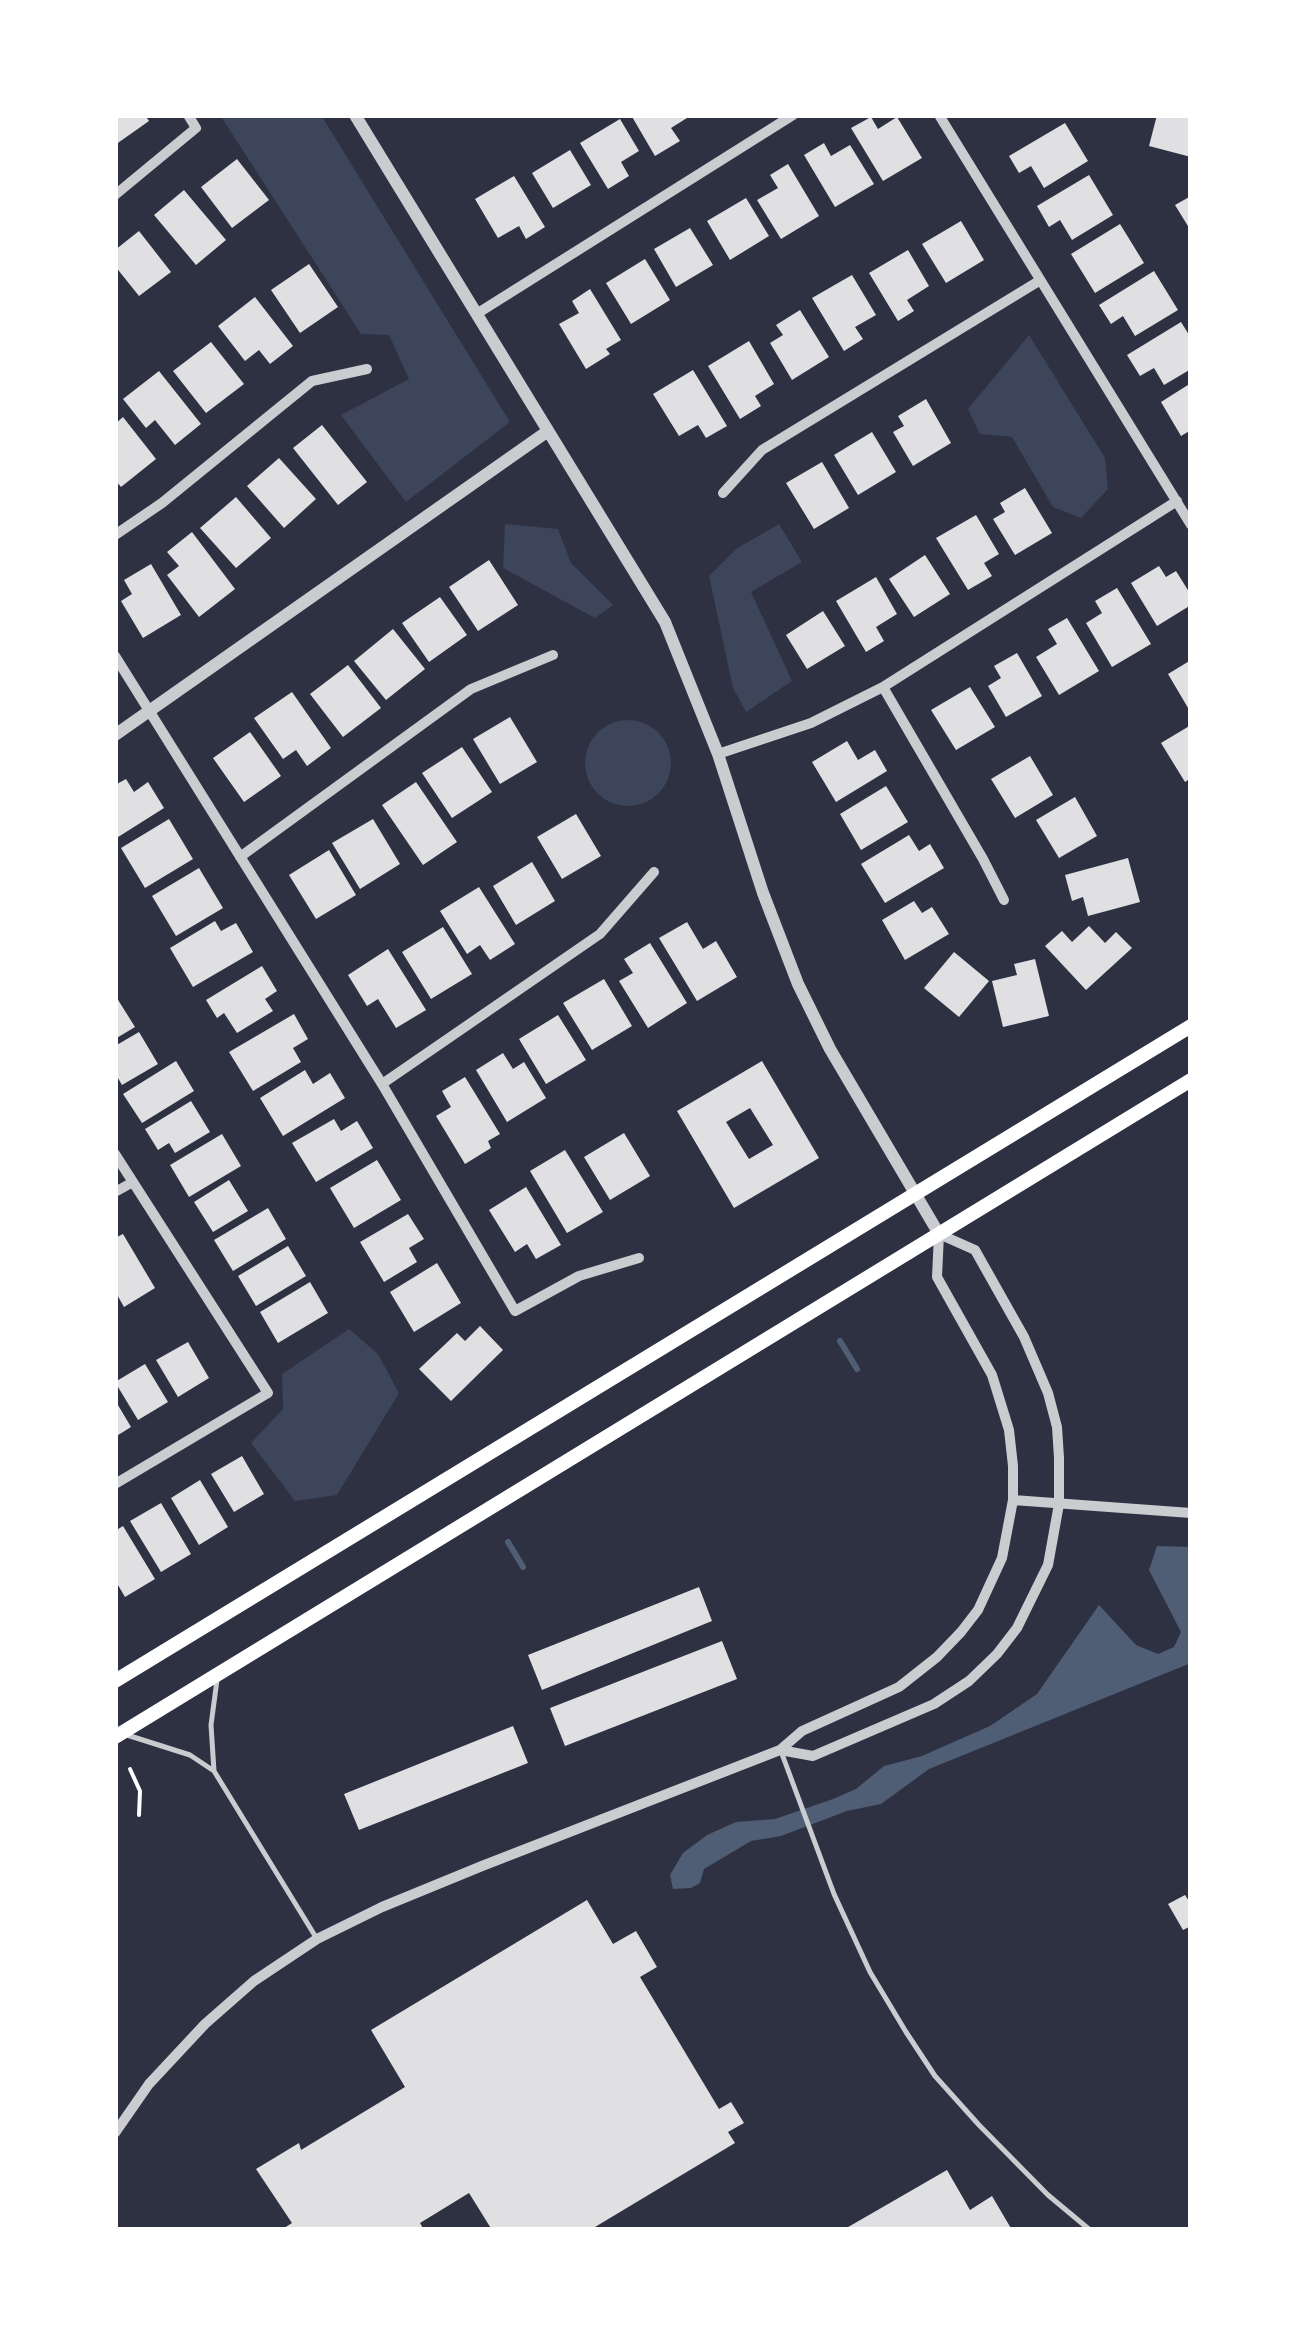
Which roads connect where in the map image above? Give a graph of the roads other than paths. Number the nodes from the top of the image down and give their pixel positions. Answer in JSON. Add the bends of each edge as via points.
{"nodes":[{"id":1,"x":188,"y":115,"type":"edge"},
{"id":2,"x":355,"y":115,"type":"edge"},
{"id":3,"x":794,"y":115,"type":"edge"},
{"id":4,"x":939,"y":115,"type":"edge"},
{"id":5,"x":115,"y":195,"type":"edge"},
{"id":6,"x":1038,"y":280,"type":"junction"},
{"id":7,"x":478,"y":314,"type":"junction"},
{"id":8,"x":366,"y":370,"type":"dead end"},
{"id":9,"x":548,"y":431,"type":"junction"},
{"id":10,"x":723,"y":494,"type":"dead end"},
{"id":11,"x":1177,"y":502,"type":"junction"},
{"id":12,"x":1191,"y":525,"type":"edge"},
{"id":13,"x":115,"y":535,"type":"edge"},
{"id":14,"x":553,"y":655,"type":"dead end"},
{"id":15,"x":115,"y":656,"type":"edge"},
{"id":16,"x":883,"y":687,"type":"junction"},
{"id":17,"x":149,"y":714,"type":"junction"},
{"id":18,"x":115,"y":735,"type":"edge"},
{"id":19,"x":718,"y":754,"type":"junction"},
{"id":20,"x":240,"y":857,"type":"junction"},
{"id":21,"x":654,"y":872,"type":"dead end"},
{"id":22,"x":1004,"y":900,"type":"dead end"},
{"id":23,"x":1191,"y":1026,"type":"edge"},
{"id":24,"x":1191,"y":1080,"type":"edge"},
{"id":25,"x":382,"y":1084,"type":"junction"},
{"id":26,"x":115,"y":1154,"type":"edge"},
{"id":27,"x":133,"y":1182,"type":"junction"},
{"id":28,"x":115,"y":1192,"type":"edge"},
{"id":29,"x":916,"y":1194,"type":"junction"},
{"id":30,"x":939,"y":1234,"type":"junction"},
{"id":31,"x":639,"y":1258,"type":"dead end"},
{"id":32,"x":115,"y":1484,"type":"edge"},
{"id":33,"x":1012,"y":1500,"type":"junction"},
{"id":34,"x":1059,"y":1504,"type":"junction"},
{"id":35,"x":1191,"y":1513,"type":"edge"},
{"id":36,"x":218,"y":1674,"type":"junction"},
{"id":37,"x":115,"y":1682,"type":"edge"},
{"id":38,"x":118,"y":1735,"type":"edge"},
{"id":39,"x":780,"y":1750,"type":"junction"},
{"id":40,"x":214,"y":1771,"type":"junction"},
{"id":41,"x":316,"y":1939,"type":"junction"},
{"id":42,"x":115,"y":2133,"type":"edge"},
{"id":43,"x":1090,"y":2230,"type":"edge"}],
"edges":[{"from":1,"to":5,"type":"street","via":[[196,128]]},
{"from":2,"to":7,"type":"street"},
{"from":3,"to":7,"type":"street"},
{"from":4,"to":6,"type":"street"},
{"from":6,"to":10,"type":"street","via":[[762,450]]},
{"from":6,"to":11,"type":"street"},
{"from":7,"to":9,"type":"street"},
{"from":8,"to":13,"type":"street","via":[[312,381]]},
{"from":9,"to":17,"type":"street"},
{"from":9,"to":19,"type":"street","via":[[665,622]]},
{"from":11,"to":12,"type":"street"},
{"from":11,"to":16,"type":"street"},
{"from":14,"to":20,"type":"street","via":[[471,690]]},
{"from":15,"to":17,"type":"street"},
{"from":16,"to":19,"type":"street","via":[[812,723]]},
{"from":16,"to":22,"type":"street"},
{"from":17,"to":18,"type":"street"},
{"from":17,"to":20,"type":"street"},
{"from":19,"to":29,"type":"street","via":[[798,984]]},
{"from":20,"to":25,"type":"street"},
{"from":21,"to":25,"type":"street","via":[[600,934]]},
{"from":23,"to":29,"type":"main road"},
{"from":24,"to":30,"type":"main road"},
{"from":25,"to":31,"type":"street","via":[[515,1311],[579,1276]]},
{"from":26,"to":27,"type":"street"},
{"from":27,"to":28,"type":"street"},
{"from":27,"to":32,"type":"street","via":[[268,1393]]},
{"from":29,"to":30,"type":"street"},
{"from":29,"to":37,"type":"main road"},
{"from":30,"to":33,"type":"street","via":[[937,1277],[1003,1404]]},
{"from":30,"to":34,"type":"street","via":[[975,1250],[1038,1367],[1057,1427]]},
{"from":30,"to":36,"type":"main road"},
{"from":33,"to":34,"type":"street"},
{"from":33,"to":39,"type":"street","via":[[995,1577],[961,1632],[899,1687],[802,1730]]},
{"from":34,"to":35,"type":"street"},
{"from":34,"to":39,"type":"street","via":[[1048,1565],[1032,1602],[998,1654],[969,1681],[909,1716],[813,1756]]},
{"from":36,"to":38,"type":"main road"},
{"from":36,"to":40,"type":"lane"},
{"from":38,"to":40,"type":"lane","via":[[190,1755]]},
{"from":39,"to":41,"type":"street"},
{"from":39,"to":43,"type":"lane","via":[[870,1972],[935,2076]]},
{"from":40,"to":41,"type":"lane"},
{"from":41,"to":42,"type":"street","via":[[205,2024]]}]}
